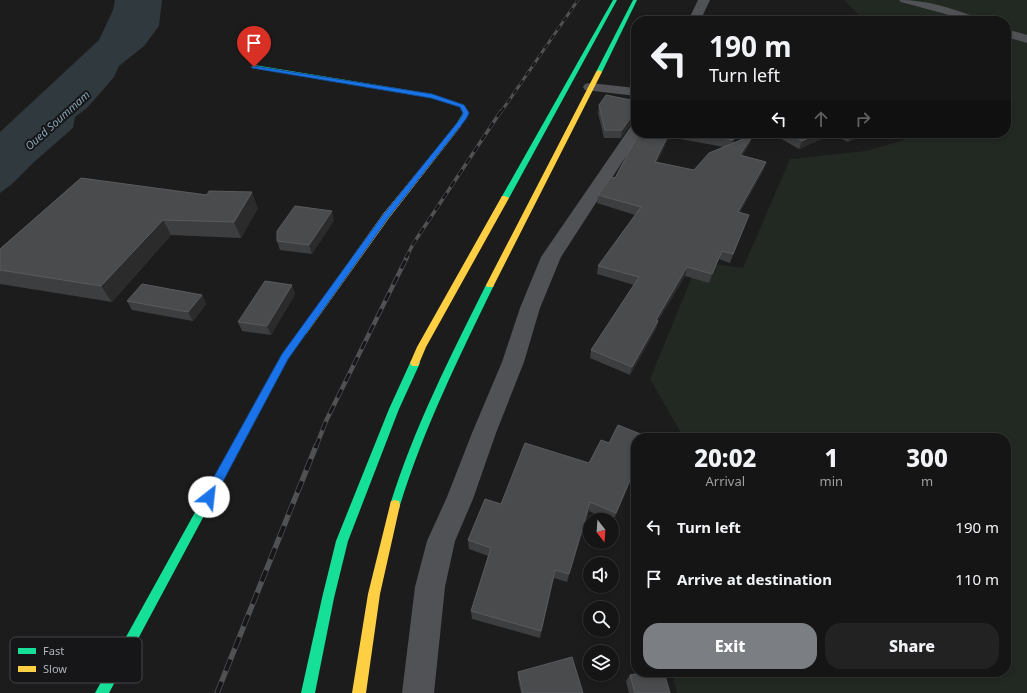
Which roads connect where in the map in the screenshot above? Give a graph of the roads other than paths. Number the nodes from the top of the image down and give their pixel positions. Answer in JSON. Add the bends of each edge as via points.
{"nodes":[{"id":1,"x":615,"y":0,"type":"edge"},
{"id":2,"x":634,"y":0,"type":"edge"},
{"id":3,"x":704,"y":0,"type":"edge"},
{"id":4,"x":905,"y":0,"type":"edge"},
{"id":5,"x":696,"y":16,"type":"edge"},
{"id":6,"x":962,"y":16,"type":"edge"},
{"id":7,"x":1011,"y":34,"type":"edge"},
{"id":8,"x":1027,"y":39,"type":"edge"},
{"id":9,"x":254,"y":67,"type":"dead end"},
{"id":10,"x":590,"y":87,"type":"junction"},
{"id":11,"x":631,"y":91,"type":"edge"},
{"id":12,"x":631,"y":136,"type":"edge"},
{"id":13,"x":132,"y":637,"type":"edge"},
{"id":14,"x":107,"y":683,"type":"edge"},
{"id":15,"x":102,"y":693,"type":"edge"},
{"id":16,"x":308,"y":693,"type":"edge"},
{"id":17,"x":360,"y":693,"type":"edge"},
{"id":18,"x":418,"y":693,"type":"edge"}],
"edges":[{"from":1,"to":16,"type":"main road","via":[[422,347],[394,409],[342,541]]},
{"from":2,"to":10,"type":"main road"},
{"from":3,"to":5,"type":"street"},
{"from":4,"to":6,"type":"street"},
{"from":7,"to":8,"type":"street"},
{"from":9,"to":13,"type":"main road","via":[[432,96],[462,106],[466,113],[386,216],[285,357]]},
{"from":10,"to":11,"type":"street"},
{"from":10,"to":17,"type":"main road","via":[[497,269],[418,438],[397,497],[382,556],[367,628]]},
{"from":12,"to":18,"type":"street","via":[[551,257],[530,308],[514,362],[460,499],[441,540],[430,587]]},
{"from":14,"to":15,"type":"main road"}]}
